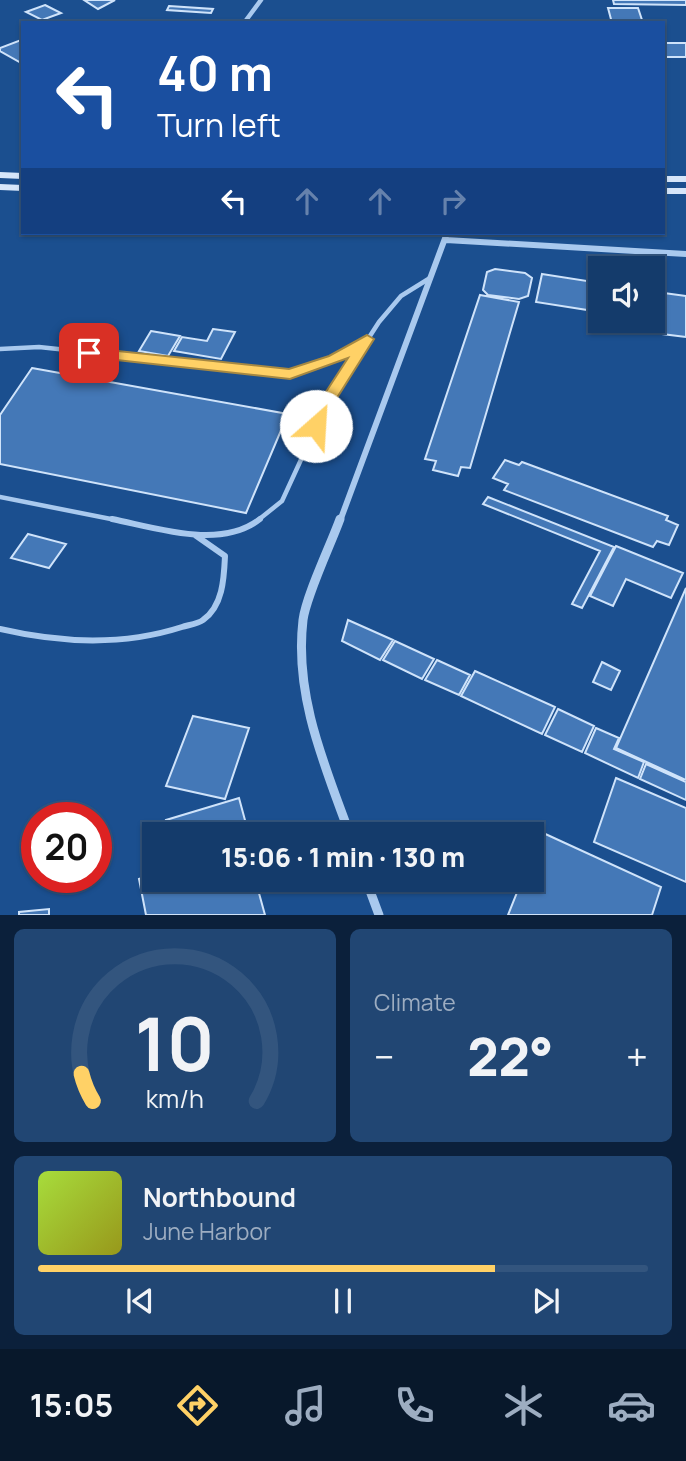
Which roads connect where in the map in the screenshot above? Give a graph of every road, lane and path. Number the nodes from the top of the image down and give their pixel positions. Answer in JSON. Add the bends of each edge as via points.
{"nodes":[{"id":1,"x":261,"y":0,"type":"edge"},
{"id":2,"x":245,"y":21,"type":"edge"},
{"id":3,"x":0,"y":175,"type":"edge"},
{"id":4,"x":21,"y":176,"type":"edge"},
{"id":5,"x":665,"y":179,"type":"edge"},
{"id":6,"x":686,"y":179,"type":"edge"},
{"id":7,"x":0,"y":187,"type":"edge"},
{"id":8,"x":21,"y":188,"type":"edge"},
{"id":9,"x":665,"y":191,"type":"edge"},
{"id":10,"x":686,"y":191,"type":"edge"},
{"id":11,"x":446,"y":237,"type":"edge"},
{"id":12,"x":686,"y":254,"type":"edge"},
{"id":13,"x":432,"y":276,"type":"junction"},
{"id":14,"x":367,"y":339,"type":"junction"},
{"id":15,"x":0,"y":349,"type":"edge"},
{"id":16,"x":0,"y":497,"type":"edge"},
{"id":17,"x":195,"y":535,"type":"junction"},
{"id":18,"x":0,"y":629,"type":"edge"},
{"id":19,"x":345,"y":822,"type":"edge"},
{"id":20,"x":370,"y":892,"type":"edge"},
{"id":21,"x":379,"y":915,"type":"edge"}],
"edges":[{"from":1,"to":2,"type":"street"},
{"from":3,"to":4,"type":"main road"},
{"from":5,"to":6,"type":"main road"},
{"from":7,"to":8,"type":"main road"},
{"from":9,"to":10,"type":"main road"},
{"from":11,"to":12,"type":"street"},
{"from":11,"to":13,"type":"street"},
{"from":13,"to":14,"type":"lane","via":[[401,296]]},
{"from":13,"to":19,"type":"street","via":[[303,619],[311,729]]},
{"from":14,"to":15,"type":"lane","via":[[335,359],[290,374],[38,347]]},
{"from":14,"to":17,"type":"lane","via":[[328,401],[282,501],[247,529]]},
{"from":16,"to":17,"type":"lane"},
{"from":17,"to":18,"type":"lane","via":[[225,556],[223,591],[203,620],[150,636],[27,636]]},
{"from":20,"to":21,"type":"street"}]}
